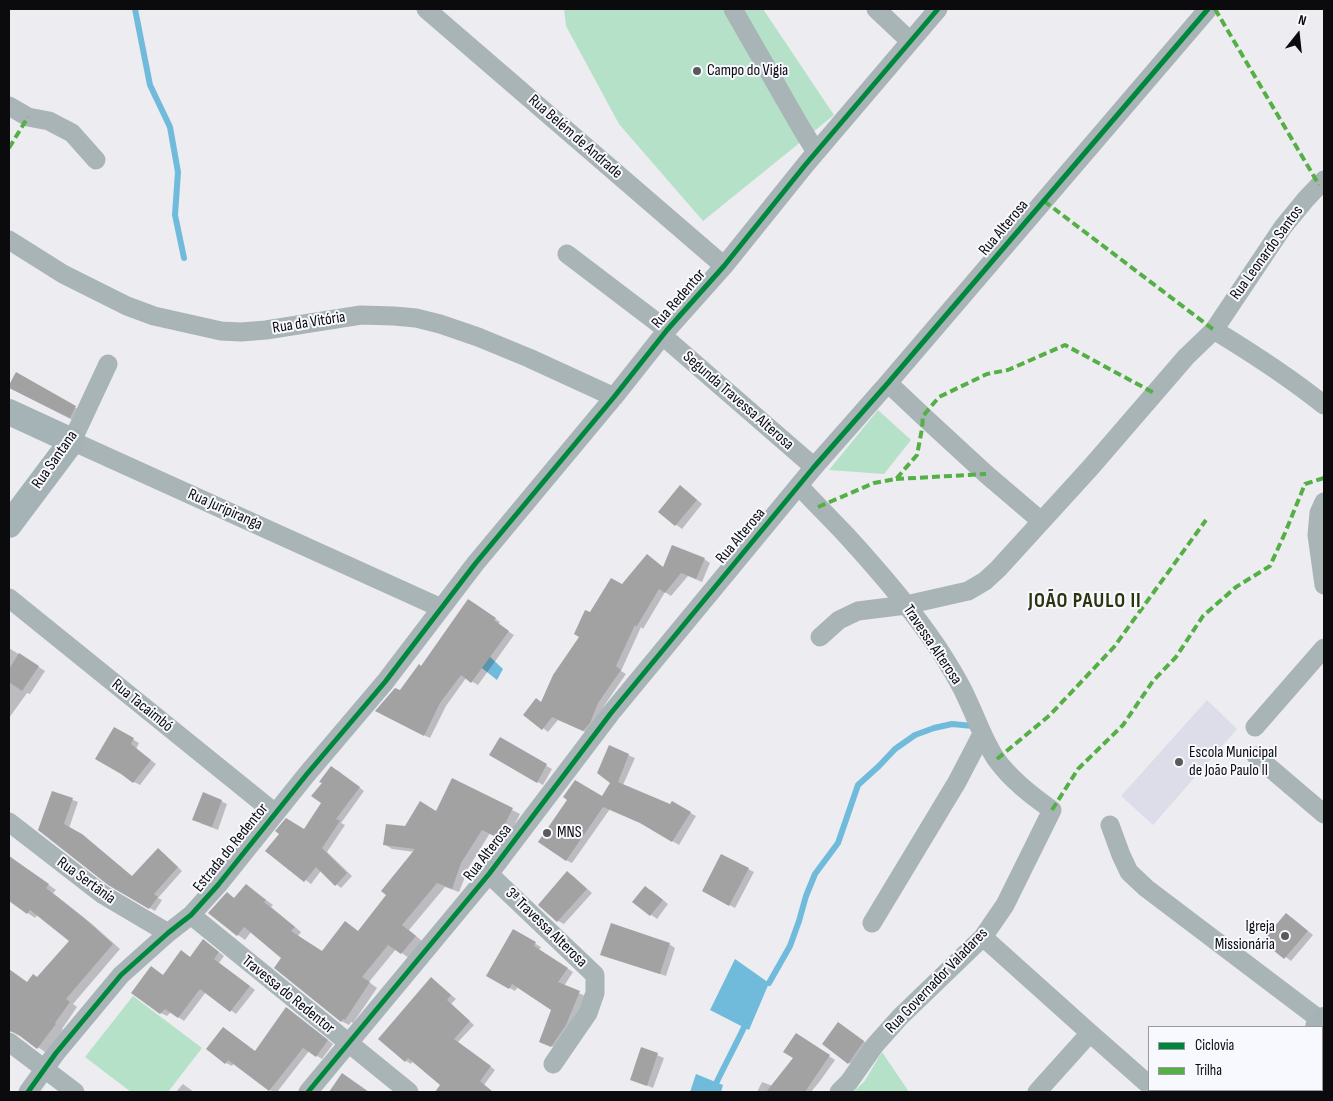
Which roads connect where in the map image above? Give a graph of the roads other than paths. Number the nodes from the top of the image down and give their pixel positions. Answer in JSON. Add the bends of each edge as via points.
{"nodes":[{"id":1,"x":428,"y":9,"type":"edge"},
{"id":2,"x":733,"y":9,"type":"edge"},
{"id":3,"x":876,"y":9,"type":"edge"},
{"id":4,"x":938,"y":9,"type":"edge"},
{"id":5,"x":1208,"y":9,"type":"edge"},
{"id":6,"x":910,"y":41,"type":"junction"},
{"id":7,"x":9,"y":106,"type":"edge"},
{"id":8,"x":816,"y":152,"type":"junction"},
{"id":9,"x":96,"y":160,"type":"dead end"},
{"id":10,"x":1324,"y":180,"type":"edge"},
{"id":11,"x":9,"y":240,"type":"edge"},
{"id":12,"x":567,"y":254,"type":"dead end"},
{"id":13,"x":724,"y":266,"type":"junction"},
{"id":14,"x":1214,"y":330,"type":"junction"},
{"id":15,"x":665,"y":333,"type":"junction"},
{"id":16,"x":108,"y":364,"type":"dead end"},
{"id":17,"x":888,"y":383,"type":"junction"},
{"id":18,"x":614,"y":397,"type":"junction"},
{"id":19,"x":1324,"y":405,"type":"edge"},
{"id":20,"x":9,"y":412,"type":"edge"},
{"id":21,"x":72,"y":441,"type":"junction"},
{"id":22,"x":814,"y":467,"type":"junction"},
{"id":23,"x":799,"y":486,"type":"junction"},
{"id":24,"x":1324,"y":502,"type":"edge"},
{"id":25,"x":1041,"y":521,"type":"junction"},
{"id":26,"x":9,"y":525,"type":"edge"},
{"id":27,"x":1324,"y":585,"type":"edge"},
{"id":28,"x":9,"y":598,"type":"edge"},
{"id":29,"x":906,"y":605,"type":"junction"},
{"id":30,"x":441,"y":608,"type":"junction"},
{"id":31,"x":820,"y":637,"type":"dead end"},
{"id":32,"x":1324,"y":648,"type":"edge"},
{"id":33,"x":1256,"y":727,"type":"dead end"},
{"id":34,"x":982,"y":734,"type":"junction"},
{"id":35,"x":1256,"y":756,"type":"dead end"},
{"id":36,"x":1052,"y":810,"type":"joint"},
{"id":37,"x":275,"y":813,"type":"junction"},
{"id":38,"x":1324,"y":814,"type":"edge"},
{"id":39,"x":9,"y":822,"type":"edge"},
{"id":40,"x":1110,"y":825,"type":"dead end"},
{"id":41,"x":490,"y":874,"type":"junction"},
{"id":42,"x":190,"y":916,"type":"junction"},
{"id":43,"x":872,"y":923,"type":"dead end"},
{"id":44,"x":168,"y":933,"type":"junction"},
{"id":45,"x":983,"y":936,"type":"junction"},
{"id":46,"x":1322,"y":1023,"type":"edge"},
{"id":47,"x":1090,"y":1033,"type":"junction"},
{"id":48,"x":9,"y":1042,"type":"edge"},
{"id":49,"x":349,"y":1044,"type":"junction"},
{"id":50,"x":554,"y":1064,"type":"dead end"},
{"id":51,"x":45,"y":1068,"type":"junction"},
{"id":52,"x":1148,"y":1084,"type":"edge"},
{"id":53,"x":28,"y":1092,"type":"edge"},
{"id":54,"x":75,"y":1092,"type":"edge"},
{"id":55,"x":308,"y":1092,"type":"edge"},
{"id":56,"x":409,"y":1092,"type":"edge"},
{"id":57,"x":839,"y":1092,"type":"edge"},
{"id":58,"x":1037,"y":1092,"type":"edge"}],
"edges":[{"from":1,"to":13,"type":"street","name":"Rua Belém de Andrade"},
{"from":2,"to":8,"type":"street"},
{"from":3,"to":6,"type":"street"},
{"from":4,"to":6,"type":"street","name":"Rua Redentor"},
{"from":5,"to":17,"type":"street","name":"Rua Alterosa"},
{"from":6,"to":8,"type":"street","name":"Rua Redentor"},
{"from":7,"to":9,"type":"street","via":[[28,117],[49,121],[72,132]]},
{"from":8,"to":13,"type":"street","name":"Rua Redentor"},
{"from":10,"to":14,"type":"street","name":"Rua Leonardo Santos","via":[[1283,227]]},
{"from":11,"to":18,"type":"street","name":"Rua da Vitória","via":[[71,278],[154,316],[241,332],[361,315],[416,318],[478,337]]},
{"from":12,"to":15,"type":"street","name":"Segunda Travessa Alterosa"},
{"from":13,"to":15,"type":"street","name":"Rua Redentor"},
{"from":14,"to":19,"type":"street","via":[[1252,352]]},
{"from":14,"to":25,"type":"street","name":"Rua Leonardo Santos","via":[[1186,357]]},
{"from":15,"to":18,"type":"street","name":"Rua Redentor"},
{"from":15,"to":22,"type":"street","name":"Segunda Travessa Alterosa"},
{"from":16,"to":21,"type":"street","name":"Rua Santana"},
{"from":17,"to":22,"type":"street","name":"Rua Alterosa"},
{"from":17,"to":25,"type":"street"},
{"from":18,"to":30,"type":"street","name":"Rua Redentor"},
{"from":20,"to":21,"type":"street","name":"Rua Juripiranga"},
{"from":21,"to":26,"type":"street","name":"Rua Santana"},
{"from":21,"to":30,"type":"street","name":"Rua Juripiranga"},
{"from":22,"to":23,"type":"street","name":"Rua Alterosa"},
{"from":23,"to":29,"type":"street","name":"Travessa Alterosa"},
{"from":23,"to":41,"type":"street","name":"Rua Alterosa","via":[[611,712]]},
{"from":24,"to":27,"type":"street","via":[[1319,513],[1317,535]]},
{"from":25,"to":29,"type":"street","name":"Rua Leonardo Santos","via":[[998,569],[977,586],[959,594]]},
{"from":28,"to":37,"type":"street","name":"Rua Tacaimbó"},
{"from":29,"to":31,"type":"street","name":"Rua Leonardo Santos","via":[[858,611],[839,620]]},
{"from":29,"to":34,"type":"street","name":"Travessa Alterosa","via":[[955,674]]},
{"from":30,"to":37,"type":"street","name":"Estrada do Redentor","via":[[385,682]]},
{"from":32,"to":33,"type":"street"},
{"from":34,"to":36,"type":"street","name":"Travessa Alterosa","via":[[996,760],[1030,794]]},
{"from":34,"to":43,"type":"street","via":[[957,782]]},
{"from":35,"to":38,"type":"street"},
{"from":36,"to":45,"type":"street","name":"Rua Governador Valadares","via":[[1005,905]]},
{"from":37,"to":42,"type":"street","name":"Estrada do Redentor"},
{"from":39,"to":44,"type":"street","name":"Rua Sertânia","via":[[102,894]]},
{"from":40,"to":46,"type":"street","via":[[1130,872],[1146,888]]},
{"from":41,"to":49,"type":"street","name":"Rua Alterosa"},
{"from":41,"to":50,"type":"street","name":"3ª Travessa Alterosa","via":[[595,975],[595,993],[588,1013]]},
{"from":42,"to":44,"type":"street","name":"Estrada do Redentor"},
{"from":42,"to":49,"type":"street","name":"Travessa do Redentor"},
{"from":44,"to":51,"type":"street","name":"Estrada do Redentor","via":[[121,975]]},
{"from":45,"to":47,"type":"street"},
{"from":45,"to":57,"type":"street","name":"Rua Governador Valadares","via":[[900,1017]]},
{"from":47,"to":52,"type":"street"},
{"from":47,"to":58,"type":"street"},
{"from":48,"to":51,"type":"street"},
{"from":49,"to":55,"type":"street","name":"Rua Alterosa"},
{"from":49,"to":56,"type":"street","name":"Travessa do Redentor"},
{"from":51,"to":53,"type":"street","name":"Estrada do Redentor"},
{"from":51,"to":54,"type":"street"}]}
